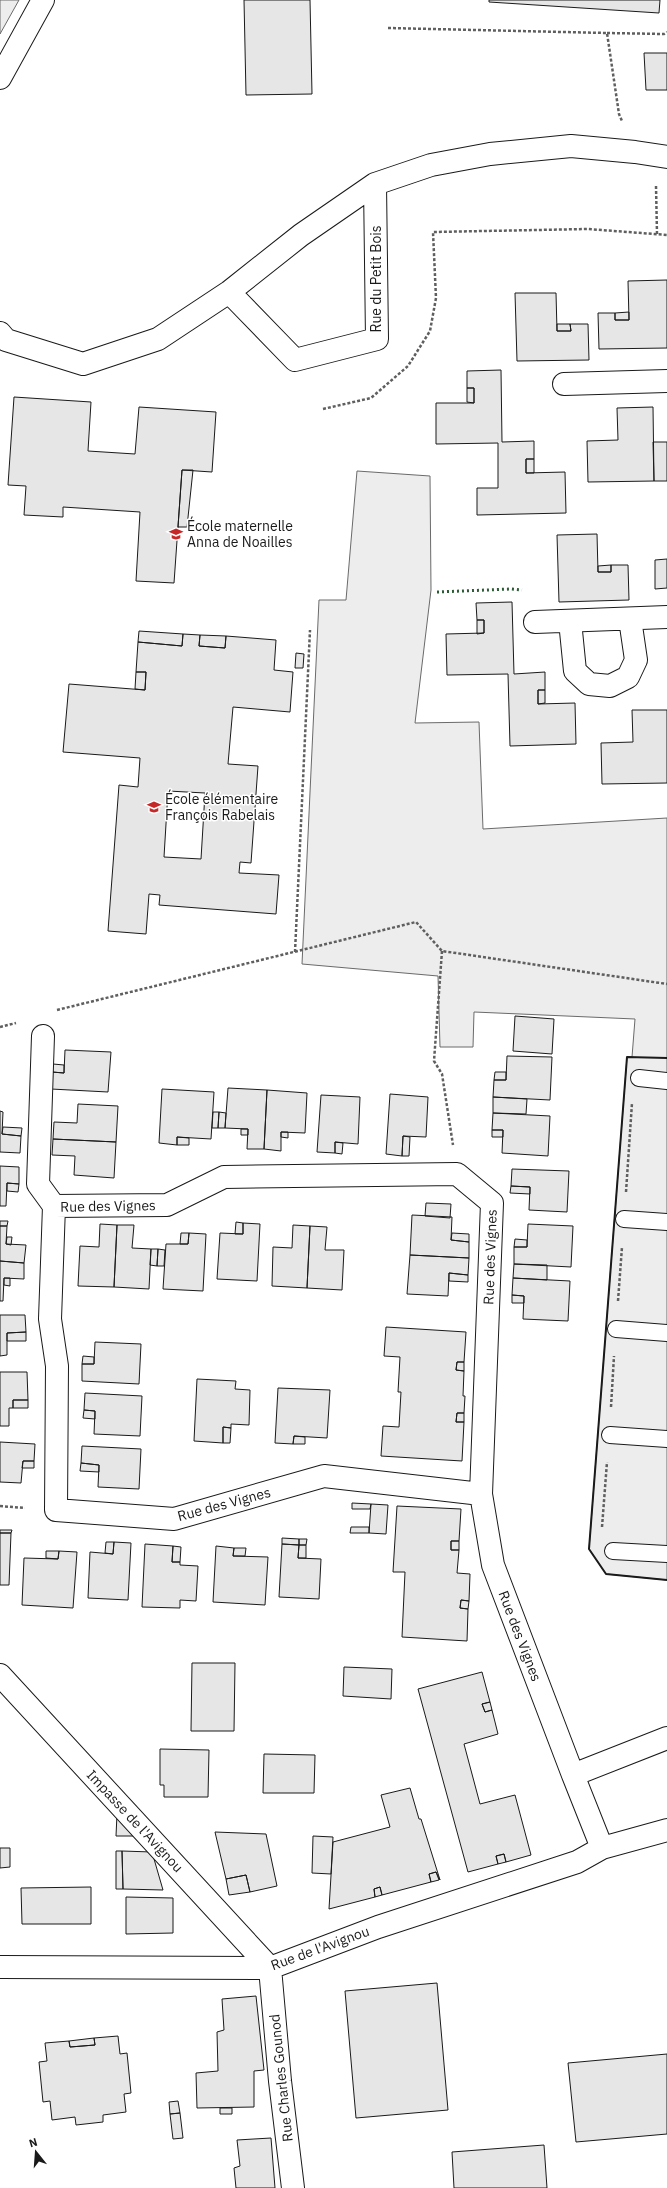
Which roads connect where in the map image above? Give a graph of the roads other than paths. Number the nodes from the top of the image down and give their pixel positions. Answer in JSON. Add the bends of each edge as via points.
{"nodes":[{"id":1,"x":43,"y":0,"type":"edge"},
{"id":2,"x":0,"y":78,"type":"edge"},
{"id":3,"x":667,"y":157,"type":"edge"},
{"id":4,"x":375,"y":184,"type":"junction"},
{"id":5,"x":229,"y":292,"type":"junction"},
{"id":6,"x":0,"y":333,"type":"edge"},
{"id":7,"x":667,"y":381,"type":"edge"},
{"id":8,"x":564,"y":384,"type":"dead end"},
{"id":9,"x":667,"y":617,"type":"edge"},
{"id":10,"x":630,"y":619,"type":"junction"},
{"id":11,"x":570,"y":621,"type":"junction"},
{"id":12,"x":535,"y":622,"type":"dead end"},
{"id":13,"x":43,"y":1036,"type":"road end"},
{"id":14,"x":639,"y":1078,"type":"dead end"},
{"id":15,"x":667,"y":1081,"type":"edge"},
{"id":16,"x":54,"y":1206,"type":"junction"},
{"id":17,"x":624,"y":1219,"type":"dead end"},
{"id":18,"x":667,"y":1222,"type":"edge"},
{"id":19,"x":616,"y":1329,"type":"dead end"},
{"id":20,"x":667,"y":1333,"type":"edge"},
{"id":21,"x":610,"y":1435,"type":"dead end"},
{"id":22,"x":667,"y":1438,"type":"edge"},
{"id":23,"x":481,"y":1494,"type":"junction"},
{"id":24,"x":612,"y":1551,"type":"dead end"},
{"id":25,"x":667,"y":1554,"type":"edge"},
{"id":26,"x":0,"y":1675,"type":"edge"},
{"id":27,"x":667,"y":1738,"type":"edge"},
{"id":28,"x":573,"y":1775,"type":"junction"},
{"id":29,"x":667,"y":1830,"type":"edge"},
{"id":30,"x":602,"y":1848,"type":"junction"},
{"id":31,"x":0,"y":1967,"type":"edge"},
{"id":32,"x":270,"y":1968,"type":"junction"},
{"id":33,"x":293,"y":2188,"type":"edge"}],
"edges":[{"from":1,"to":2,"type":"street"},
{"from":3,"to":4,"type":"street","via":[[571,146],[490,154],[431,165]]},
{"from":4,"to":5,"type":"street","via":[[301,235]]},
{"from":4,"to":5,"type":"street","name":"Rue du Petit Bois","via":[[377,339],[295,360]]},
{"from":5,"to":6,"type":"street","via":[[158,339],[82,364],[6,340]]},
{"from":7,"to":8,"type":"street"},
{"from":9,"to":10,"type":"street"},
{"from":10,"to":11,"type":"street"},
{"from":10,"to":11,"type":"street","via":[[636,660],[628,677],[610,686],[589,684],[576,671]]},
{"from":11,"to":12,"type":"street"},
{"from":13,"to":16,"type":"street","via":[[38,1184]]},
{"from":14,"to":15,"type":"lane"},
{"from":16,"to":23,"type":"street","name":"Rue des Vignes","via":[[50,1319],[57,1366],[56,1510],[174,1519],[324,1476]]},
{"from":16,"to":23,"type":"street","name":"Rue des Vignes","via":[[167,1205],[224,1177],[457,1174],[492,1203]]},
{"from":17,"to":18,"type":"lane"},
{"from":19,"to":20,"type":"lane"},
{"from":21,"to":22,"type":"lane"},
{"from":23,"to":28,"type":"street","name":"Rue des Vignes","via":[[493,1565]]},
{"from":24,"to":25,"type":"lane"},
{"from":26,"to":32,"type":"street","name":"Impasse de l'Avignou"},
{"from":27,"to":28,"type":"street"},
{"from":28,"to":30,"type":"street"},
{"from":29,"to":30,"type":"street","name":"Rue de l'Avignou"},
{"from":30,"to":32,"type":"street","name":"Rue de l'Avignou","via":[[577,1862],[378,1927]]},
{"from":31,"to":32,"type":"street","name":"Rue de l'Avignou"},
{"from":32,"to":33,"type":"street","name":"Rue Charles Gounod"}]}
